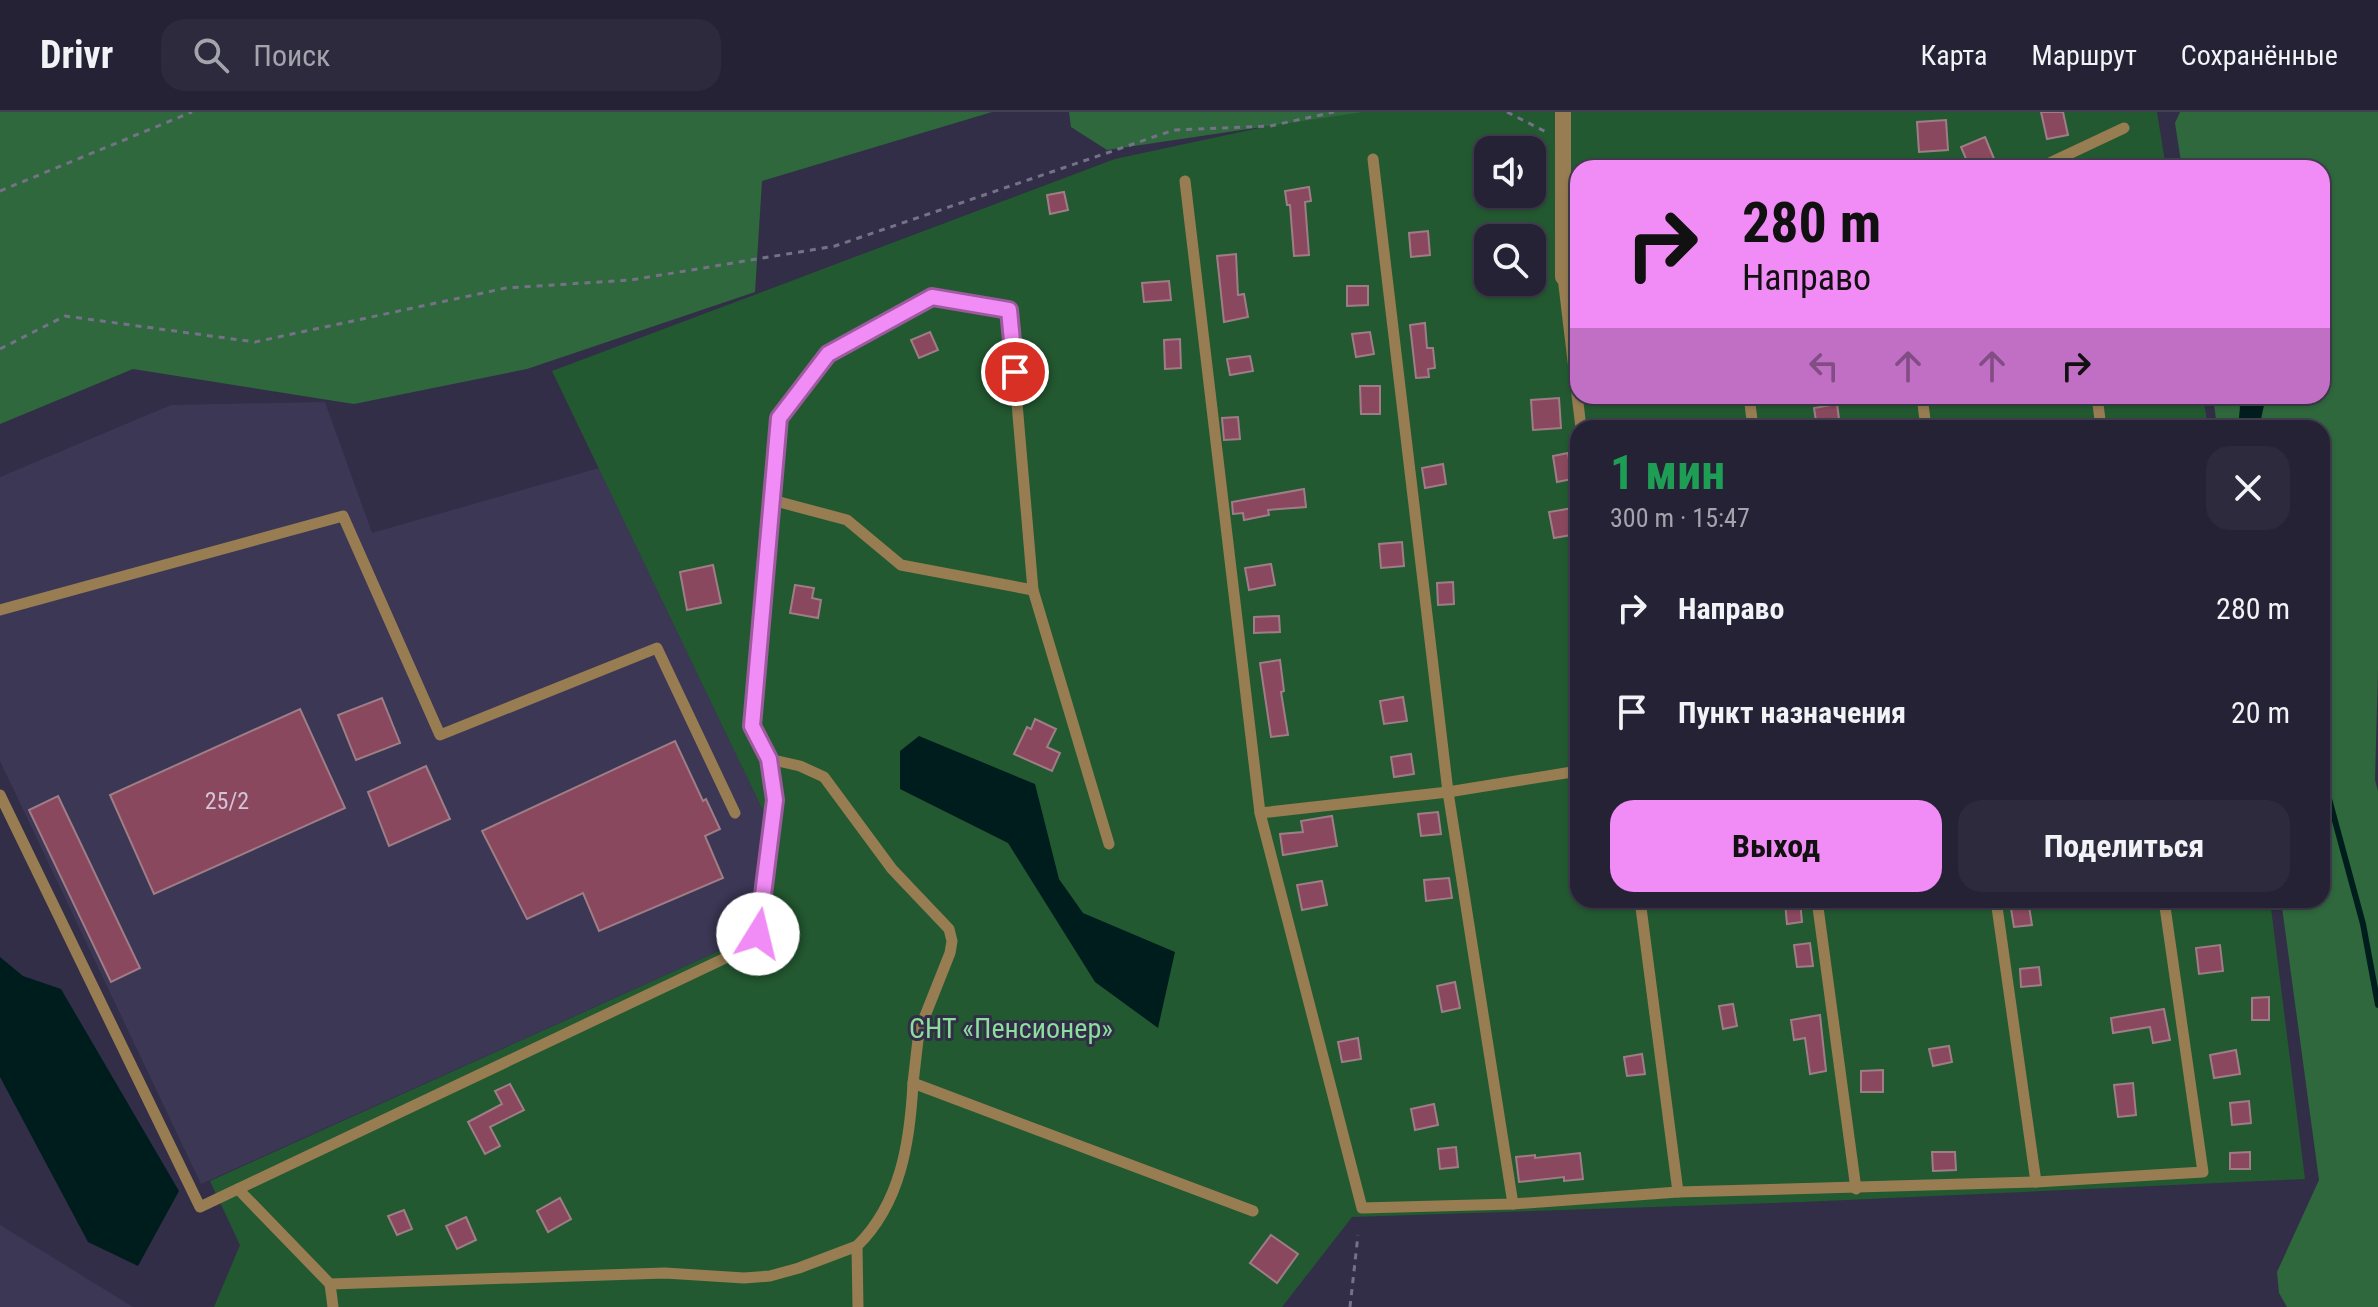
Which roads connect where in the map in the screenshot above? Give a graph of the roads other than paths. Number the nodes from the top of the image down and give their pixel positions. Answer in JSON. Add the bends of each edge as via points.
{"nodes":[{"id":1,"x":1563,"y":112,"type":"edge"},
{"id":2,"x":2124,"y":128,"type":"dead end"},
{"id":3,"x":1373,"y":159,"type":"dead end"},
{"id":4,"x":2071,"y":160,"type":"edge"},
{"id":5,"x":1185,"y":181,"type":"dead end"},
{"id":6,"x":1570,"y":259,"type":"edge"},
{"id":7,"x":772,"y":500,"type":"junction"},
{"id":8,"x":1033,"y":590,"type":"junction"},
{"id":9,"x":0,"y":610,"type":"edge"},
{"id":10,"x":769,"y":759,"type":"junction"},
{"id":11,"x":1570,"y":772,"type":"edge"},
{"id":12,"x":1448,"y":792,"type":"junction"},
{"id":13,"x":0,"y":795,"type":"edge"},
{"id":14,"x":735,"y":813,"type":"dead end"},
{"id":15,"x":1260,"y":813,"type":"junction"},
{"id":16,"x":1109,"y":844,"type":"dead end"},
{"id":17,"x":1641,"y":908,"type":"edge"},
{"id":18,"x":1818,"y":908,"type":"edge"},
{"id":19,"x":1997,"y":908,"type":"edge"},
{"id":20,"x":2165,"y":908,"type":"edge"},
{"id":21,"x":913,"y":1083,"type":"junction"},
{"id":22,"x":2036,"y":1182,"type":"junction"},
{"id":23,"x":238,"y":1189,"type":"junction"},
{"id":24,"x":1856,"y":1189,"type":"junction"},
{"id":25,"x":1678,"y":1192,"type":"junction"},
{"id":26,"x":1513,"y":1204,"type":"junction"},
{"id":27,"x":1253,"y":1211,"type":"dead end"},
{"id":28,"x":857,"y":1246,"type":"junction"},
{"id":29,"x":330,"y":1284,"type":"junction"},
{"id":30,"x":333,"y":1307,"type":"edge"},
{"id":31,"x":858,"y":1307,"type":"edge"}],
"edges":[{"from":1,"to":6,"type":"street"},
{"from":2,"to":4,"type":"lane"},
{"from":3,"to":12,"type":"lane"},
{"from":5,"to":15,"type":"lane"},
{"from":7,"to":8,"type":"lane","via":[[847,520],[901,565]]},
{"from":7,"to":8,"type":"lane","via":[[779,418],[828,354],[932,297],[1009,310]]},
{"from":7,"to":10,"type":"lane","via":[[752,726]]},
{"from":8,"to":16,"type":"lane"},
{"from":9,"to":14,"type":"lane","via":[[343,516],[440,735],[657,648]]},
{"from":10,"to":21,"type":"lane","via":[[824,777],[892,869],[949,929],[950,953],[919,1031]]},
{"from":10,"to":23,"type":"lane","via":[[774,817],[761,922],[751,945]]},
{"from":11,"to":12,"type":"lane"},
{"from":12,"to":15,"type":"lane"},
{"from":12,"to":26,"type":"lane"},
{"from":13,"to":23,"type":"lane","via":[[200,1207]]},
{"from":15,"to":26,"type":"lane","via":[[1362,1208]]},
{"from":17,"to":25,"type":"lane"},
{"from":18,"to":24,"type":"lane"},
{"from":19,"to":22,"type":"lane"},
{"from":20,"to":22,"type":"lane","via":[[2203,1172]]},
{"from":21,"to":27,"type":"lane"},
{"from":21,"to":28,"type":"lane","via":[[908,1143],[899,1175],[871,1232]]},
{"from":22,"to":24,"type":"lane"},
{"from":23,"to":29,"type":"lane"},
{"from":24,"to":25,"type":"lane"},
{"from":25,"to":26,"type":"lane"},
{"from":28,"to":29,"type":"lane","via":[[799,1268],[744,1278],[665,1273]]},
{"from":28,"to":31,"type":"lane"},
{"from":29,"to":30,"type":"lane"}]}
